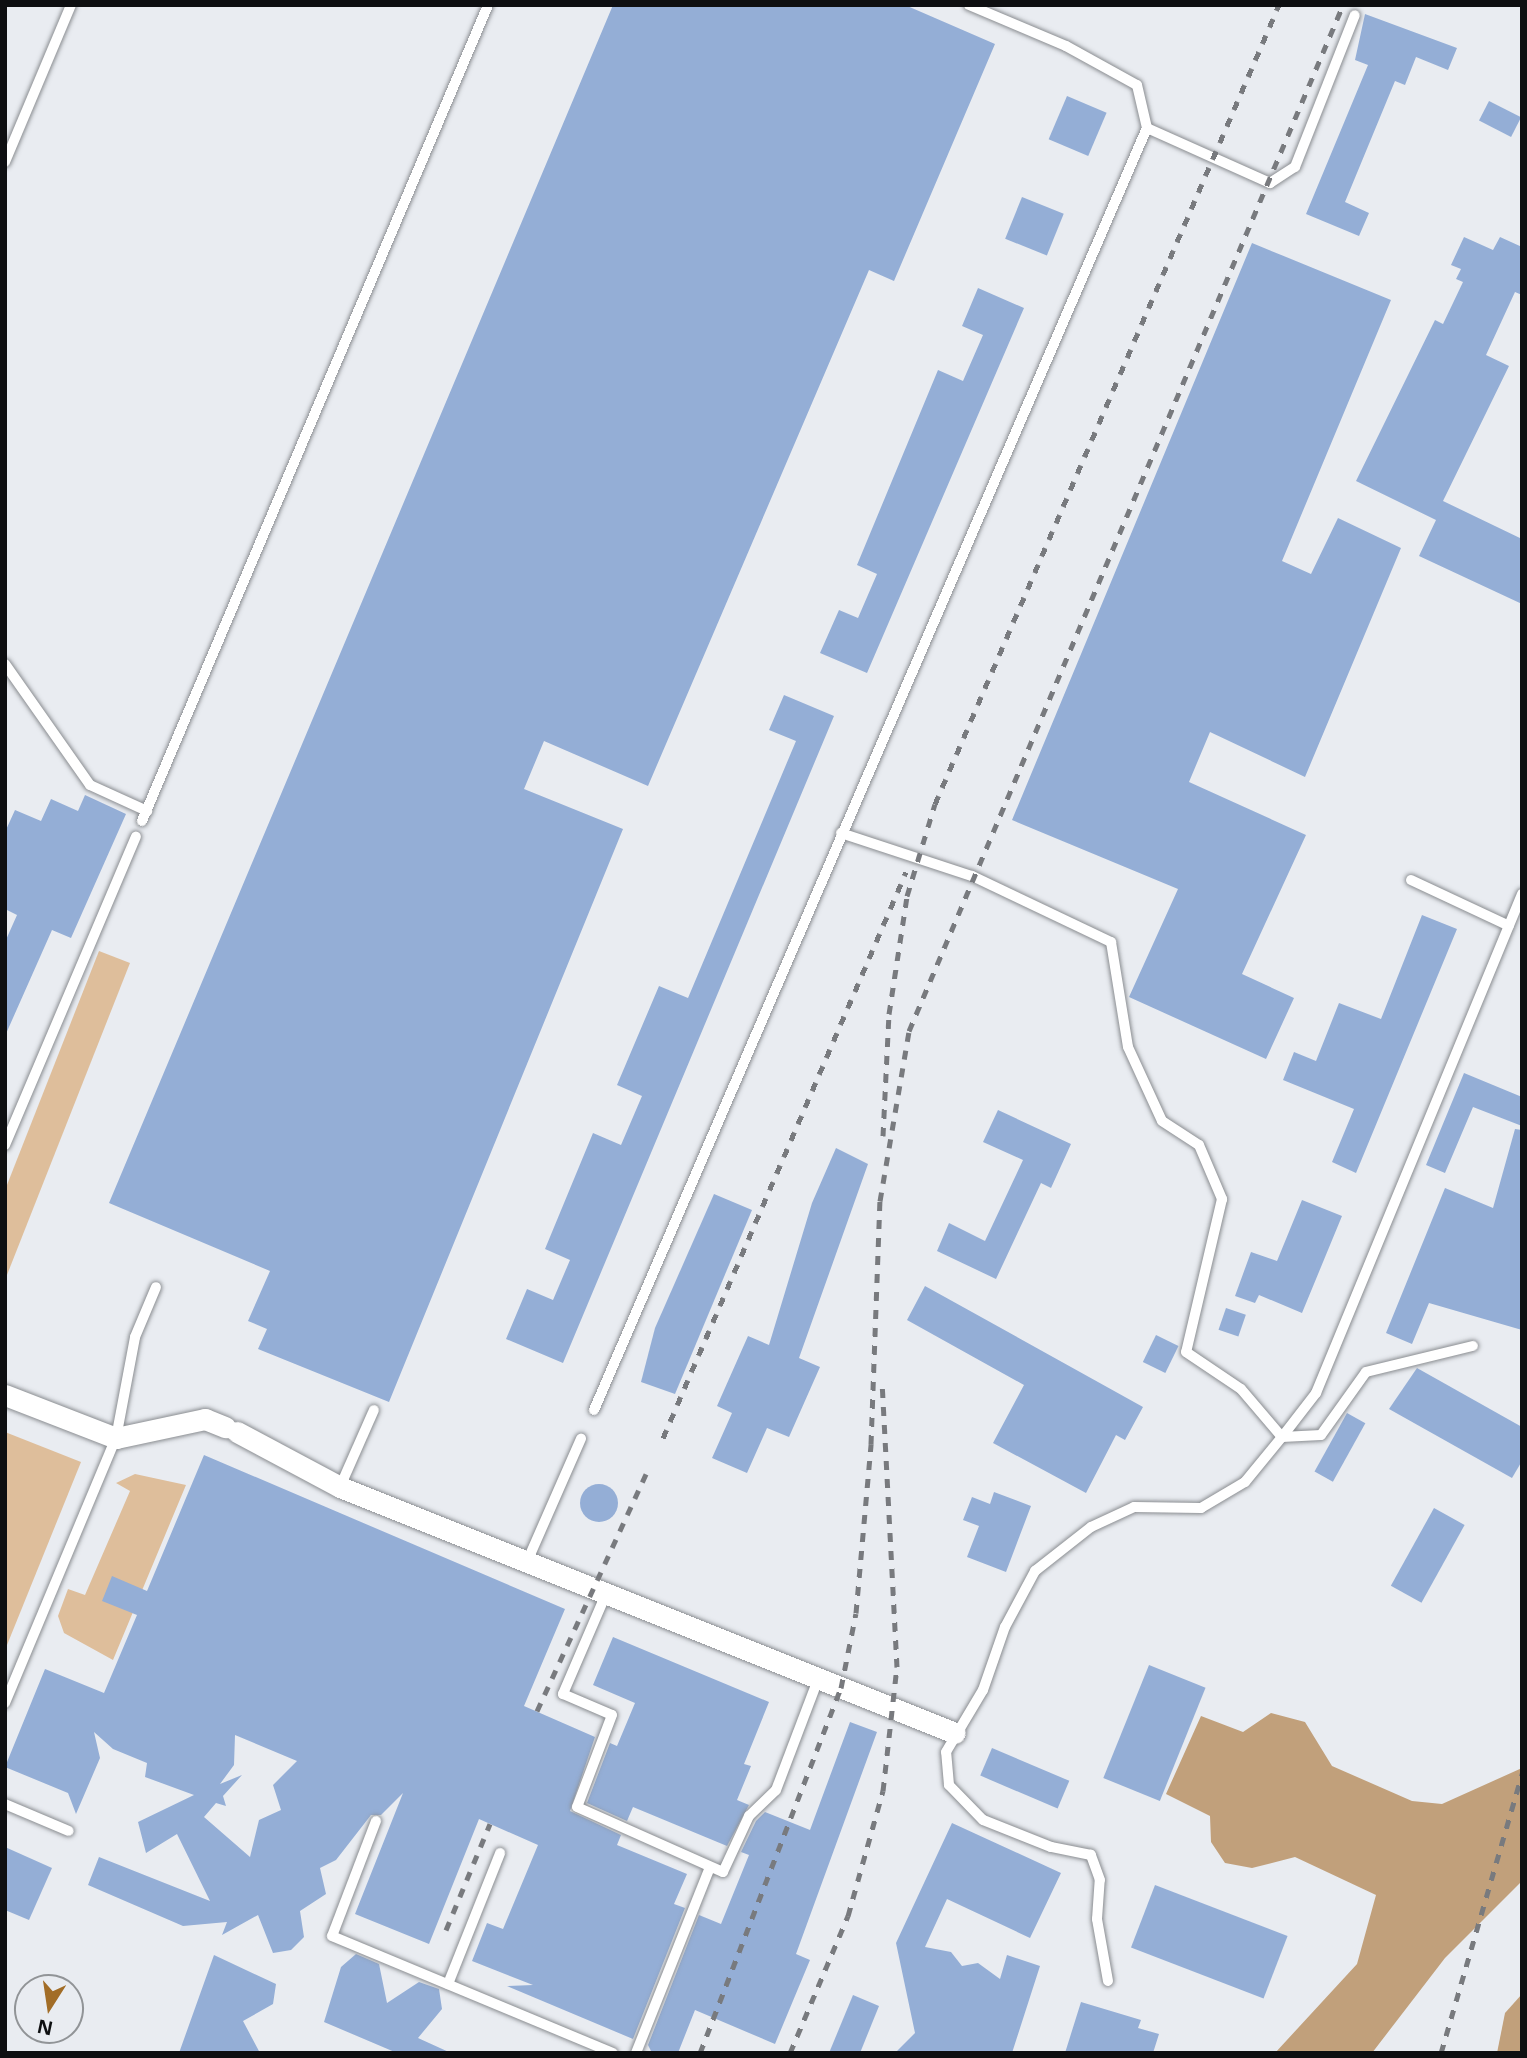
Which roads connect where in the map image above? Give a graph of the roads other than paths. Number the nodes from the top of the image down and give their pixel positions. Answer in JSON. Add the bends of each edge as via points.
{"nodes":[{"id":1,"x":71,"y":5,"type":"edge"},
{"id":2,"x":488,"y":5,"type":"edge"},
{"id":3,"x":969,"y":5,"type":"edge"},
{"id":4,"x":1355,"y":15,"type":"dead end"},
{"id":5,"x":1147,"y":128,"type":"junction"},
{"id":6,"x":5,"y":162,"type":"edge"},
{"id":7,"x":5,"y":664,"type":"edge"},
{"id":8,"x":841,"y":833,"type":"junction"},
{"id":9,"x":136,"y":837,"type":"dead end"},
{"id":10,"x":1411,"y":880,"type":"dead end"},
{"id":11,"x":1522,"y":894,"type":"edge"},
{"id":12,"x":1509,"y":926,"type":"junction"},
{"id":13,"x":5,"y":1145,"type":"edge"},
{"id":14,"x":156,"y":1287,"type":"dead end"},
{"id":15,"x":1474,"y":1346,"type":"dead end"},
{"id":16,"x":5,"y":1395,"type":"edge"},
{"id":17,"x":374,"y":1410,"type":"dead end"},
{"id":18,"x":594,"y":1410,"type":"dead end"},
{"id":19,"x":1282,"y":1437,"type":"junction"},
{"id":20,"x":116,"y":1438,"type":"junction"},
{"id":21,"x":580,"y":1439,"type":"dead end"},
{"id":22,"x":340,"y":1487,"type":"junction"},
{"id":23,"x":526,"y":1564,"type":"junction"},
{"id":24,"x":606,"y":1594,"type":"junction"},
{"id":25,"x":819,"y":1677,"type":"junction"},
{"id":26,"x":5,"y":1703,"type":"edge"},
{"id":27,"x":955,"y":1734,"type":"junction"},
{"id":28,"x":5,"y":1804,"type":"edge"},
{"id":29,"x":376,"y":1821,"type":"dead end"},
{"id":30,"x":69,"y":1831,"type":"dead end"},
{"id":31,"x":500,"y":1853,"type":"dead end"},
{"id":32,"x":709,"y":1867,"type":"junction"},
{"id":33,"x":1108,"y":1981,"type":"dead end"},
{"id":34,"x":448,"y":1984,"type":"junction"},
{"id":35,"x":613,"y":2053,"type":"edge"},
{"id":36,"x":636,"y":2053,"type":"edge"}],
"edges":[{"from":1,"to":6,"type":"lane"},
{"from":2,"to":7,"type":"lane","via":[[144,816],[90,785]]},
{"from":3,"to":5,"type":"lane","via":[[1066,46],[1137,85]]},
{"from":4,"to":5,"type":"lane","via":[[1295,167],[1270,183]]},
{"from":5,"to":8,"type":"lane"},
{"from":8,"to":18,"type":"lane"},
{"from":8,"to":19,"type":"lane","via":[[972,876],[1111,942],[1128,1047],[1162,1121],[1199,1145],[1222,1199],[1186,1352],[1241,1390]]},
{"from":9,"to":13,"type":"lane"},
{"from":10,"to":12,"type":"lane"},
{"from":11,"to":12,"type":"lane"},
{"from":12,"to":19,"type":"lane","via":[[1316,1393]]},
{"from":14,"to":20,"type":"lane","via":[[135,1336]]},
{"from":15,"to":19,"type":"lane","via":[[1366,1372],[1321,1435]]},
{"from":16,"to":20,"type":"street"},
{"from":17,"to":22,"type":"lane"},
{"from":19,"to":27,"type":"lane","via":[[1245,1482],[1201,1508],[1134,1507],[1091,1527],[1035,1571],[1005,1627],[983,1690]]},
{"from":20,"to":22,"type":"street","via":[[205,1419]]},
{"from":20,"to":26,"type":"lane"},
{"from":21,"to":23,"type":"lane"},
{"from":22,"to":23,"type":"street"},
{"from":23,"to":24,"type":"street"},
{"from":24,"to":25,"type":"street"},
{"from":24,"to":32,"type":"lane","via":[[563,1694],[612,1716],[577,1807]]},
{"from":25,"to":27,"type":"street"},
{"from":25,"to":32,"type":"lane","via":[[776,1790],[749,1816],[723,1872]]},
{"from":27,"to":33,"type":"lane","via":[[946,1752],[949,1785],[983,1820],[1051,1847],[1091,1855],[1100,1880],[1097,1919]]},
{"from":28,"to":30,"type":"lane"},
{"from":29,"to":34,"type":"lane","via":[[332,1936]]},
{"from":31,"to":34,"type":"lane"},
{"from":32,"to":36,"type":"lane"},
{"from":34,"to":35,"type":"lane"}]}
